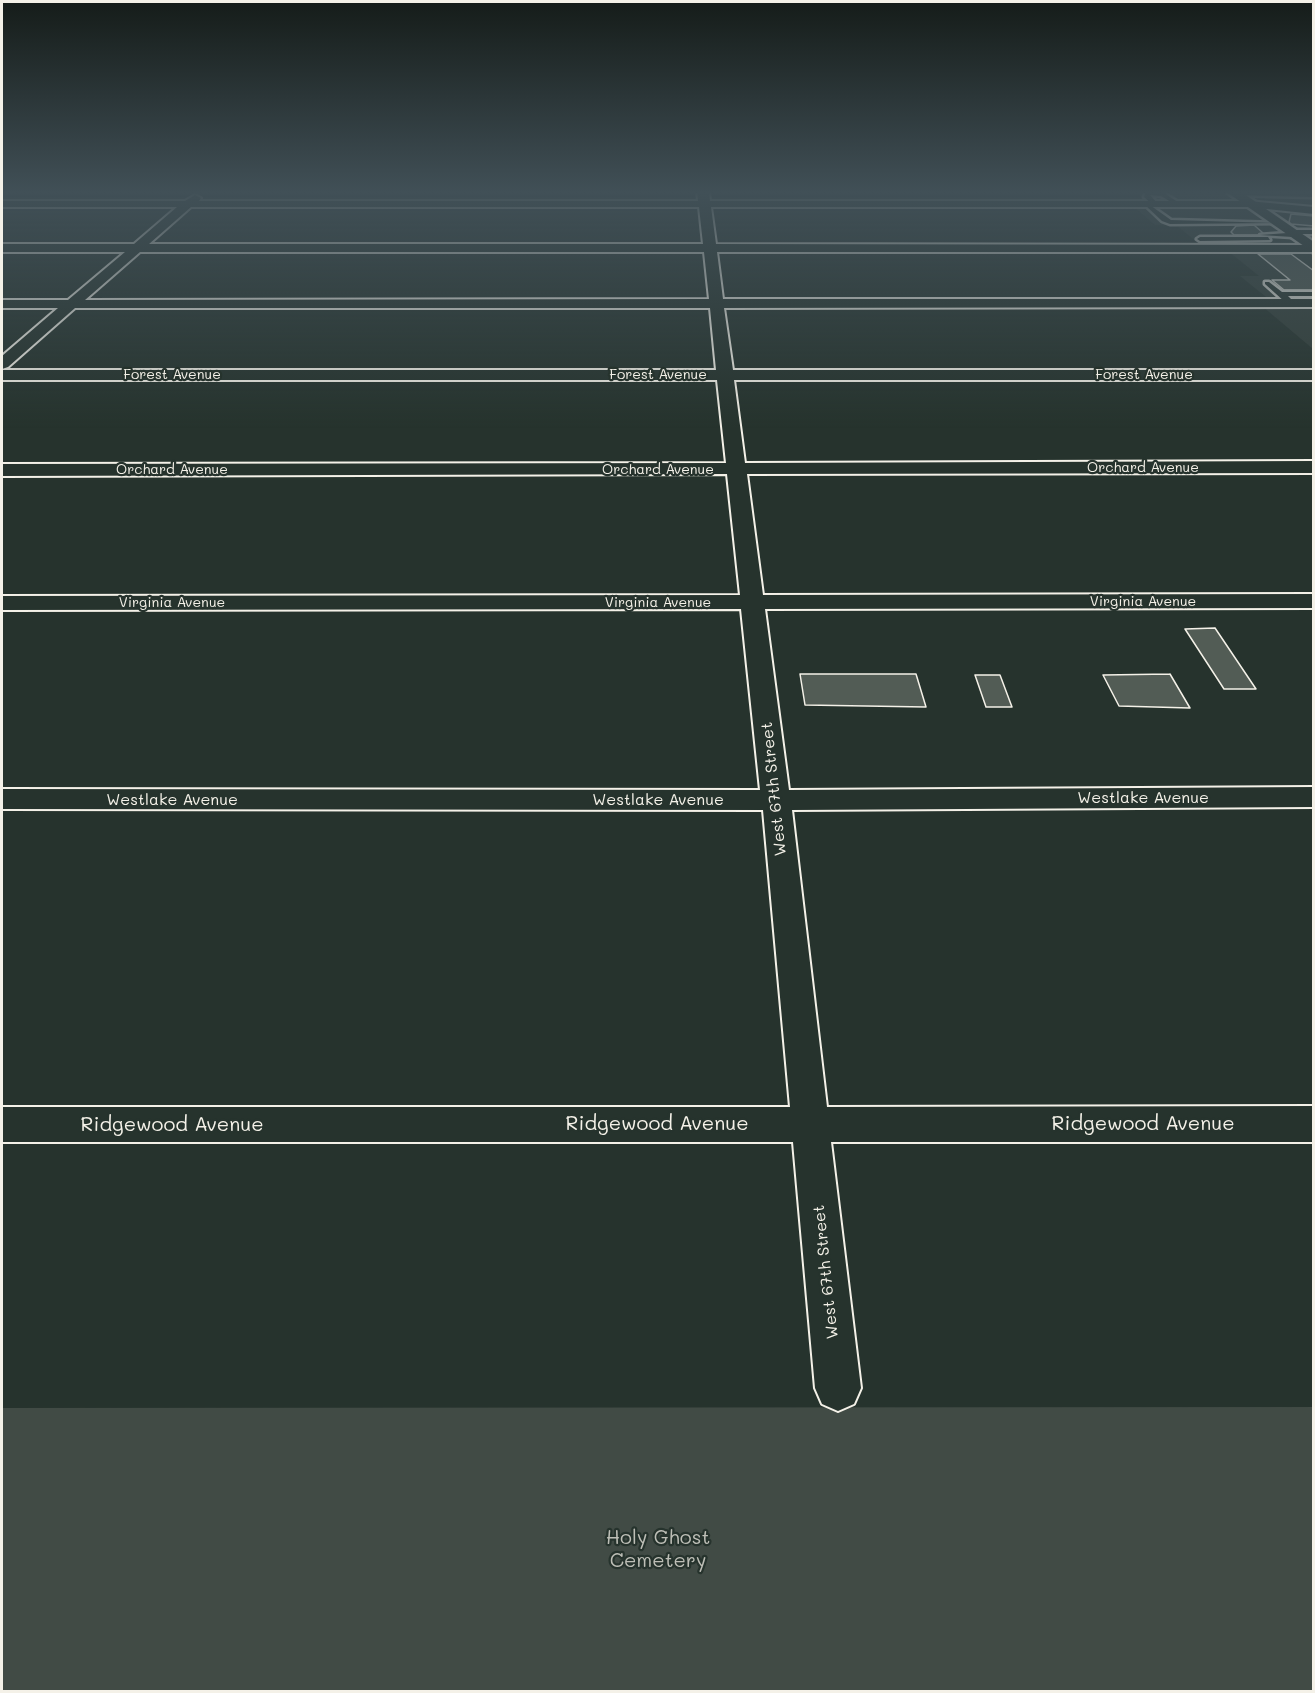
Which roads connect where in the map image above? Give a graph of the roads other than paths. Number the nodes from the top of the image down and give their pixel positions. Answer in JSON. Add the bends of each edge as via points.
{"nodes":[{"id":1,"x":110,"y":270,"type":"edge"},
{"id":2,"x":712,"y":270,"type":"edge"},
{"id":3,"x":1267,"y":284,"type":"dead end"},
{"id":4,"x":1314,"y":294,"type":"edge"},
{"id":5,"x":1287,"y":299,"type":"junction"},
{"id":6,"x":717,"y":303,"type":"junction"},
{"id":7,"x":1314,"y":303,"type":"edge"},
{"id":8,"x":2,"y":304,"type":"edge"},
{"id":9,"x":71,"y":304,"type":"junction"},
{"id":10,"x":2,"y":364,"type":"edge"},
{"id":11,"x":2,"y":375,"type":"edge"},
{"id":12,"x":724,"y":375,"type":"junction"},
{"id":13,"x":1314,"y":375,"type":"edge"},
{"id":14,"x":1314,"y":467,"type":"edge"},
{"id":15,"x":2,"y":470,"type":"edge"},
{"id":16,"x":737,"y":470,"type":"junction"},
{"id":17,"x":1314,"y":601,"type":"edge"},
{"id":18,"x":753,"y":602,"type":"junction"},
{"id":19,"x":2,"y":603,"type":"edge"},
{"id":20,"x":1314,"y":797,"type":"edge"},
{"id":21,"x":2,"y":799,"type":"edge"},
{"id":22,"x":776,"y":800,"type":"junction"},
{"id":23,"x":809,"y":1124,"type":"junction"},
{"id":24,"x":2,"y":1125,"type":"edge"},
{"id":25,"x":1314,"y":1125,"type":"edge"},
{"id":26,"x":838,"y":1388,"type":"dead end"}],
"edges":[{"from":1,"to":9,"type":"street"},
{"from":2,"to":6,"type":"street","name":"West 67th Street"},
{"from":3,"to":5,"type":"lane"},
{"from":4,"to":5,"type":"lane"},
{"from":5,"to":6,"type":"street"},
{"from":5,"to":7,"type":"street"},
{"from":6,"to":9,"type":"street"},
{"from":6,"to":12,"type":"street","name":"West 67th Street"},
{"from":8,"to":9,"type":"street"},
{"from":9,"to":10,"type":"street"},
{"from":11,"to":12,"type":"street","name":"Forest Avenue"},
{"from":12,"to":13,"type":"street","name":"Forest Avenue"},
{"from":12,"to":16,"type":"street","name":"West 67th Street"},
{"from":14,"to":16,"type":"street","name":"Orchard Avenue"},
{"from":15,"to":16,"type":"street","name":"Orchard Avenue"},
{"from":16,"to":18,"type":"street","name":"West 67th Street"},
{"from":17,"to":18,"type":"street","name":"Virginia Avenue"},
{"from":18,"to":19,"type":"street","name":"Virginia Avenue"},
{"from":18,"to":22,"type":"street","name":"West 67th Street"},
{"from":20,"to":22,"type":"street","name":"Westlake Avenue"},
{"from":21,"to":22,"type":"street","name":"Westlake Avenue"},
{"from":22,"to":23,"type":"street","name":"West 67th Street"},
{"from":23,"to":24,"type":"street","name":"Ridgewood Avenue"},
{"from":23,"to":25,"type":"street","name":"Ridgewood Avenue"},
{"from":23,"to":26,"type":"street","name":"West 67th Street"}]}
